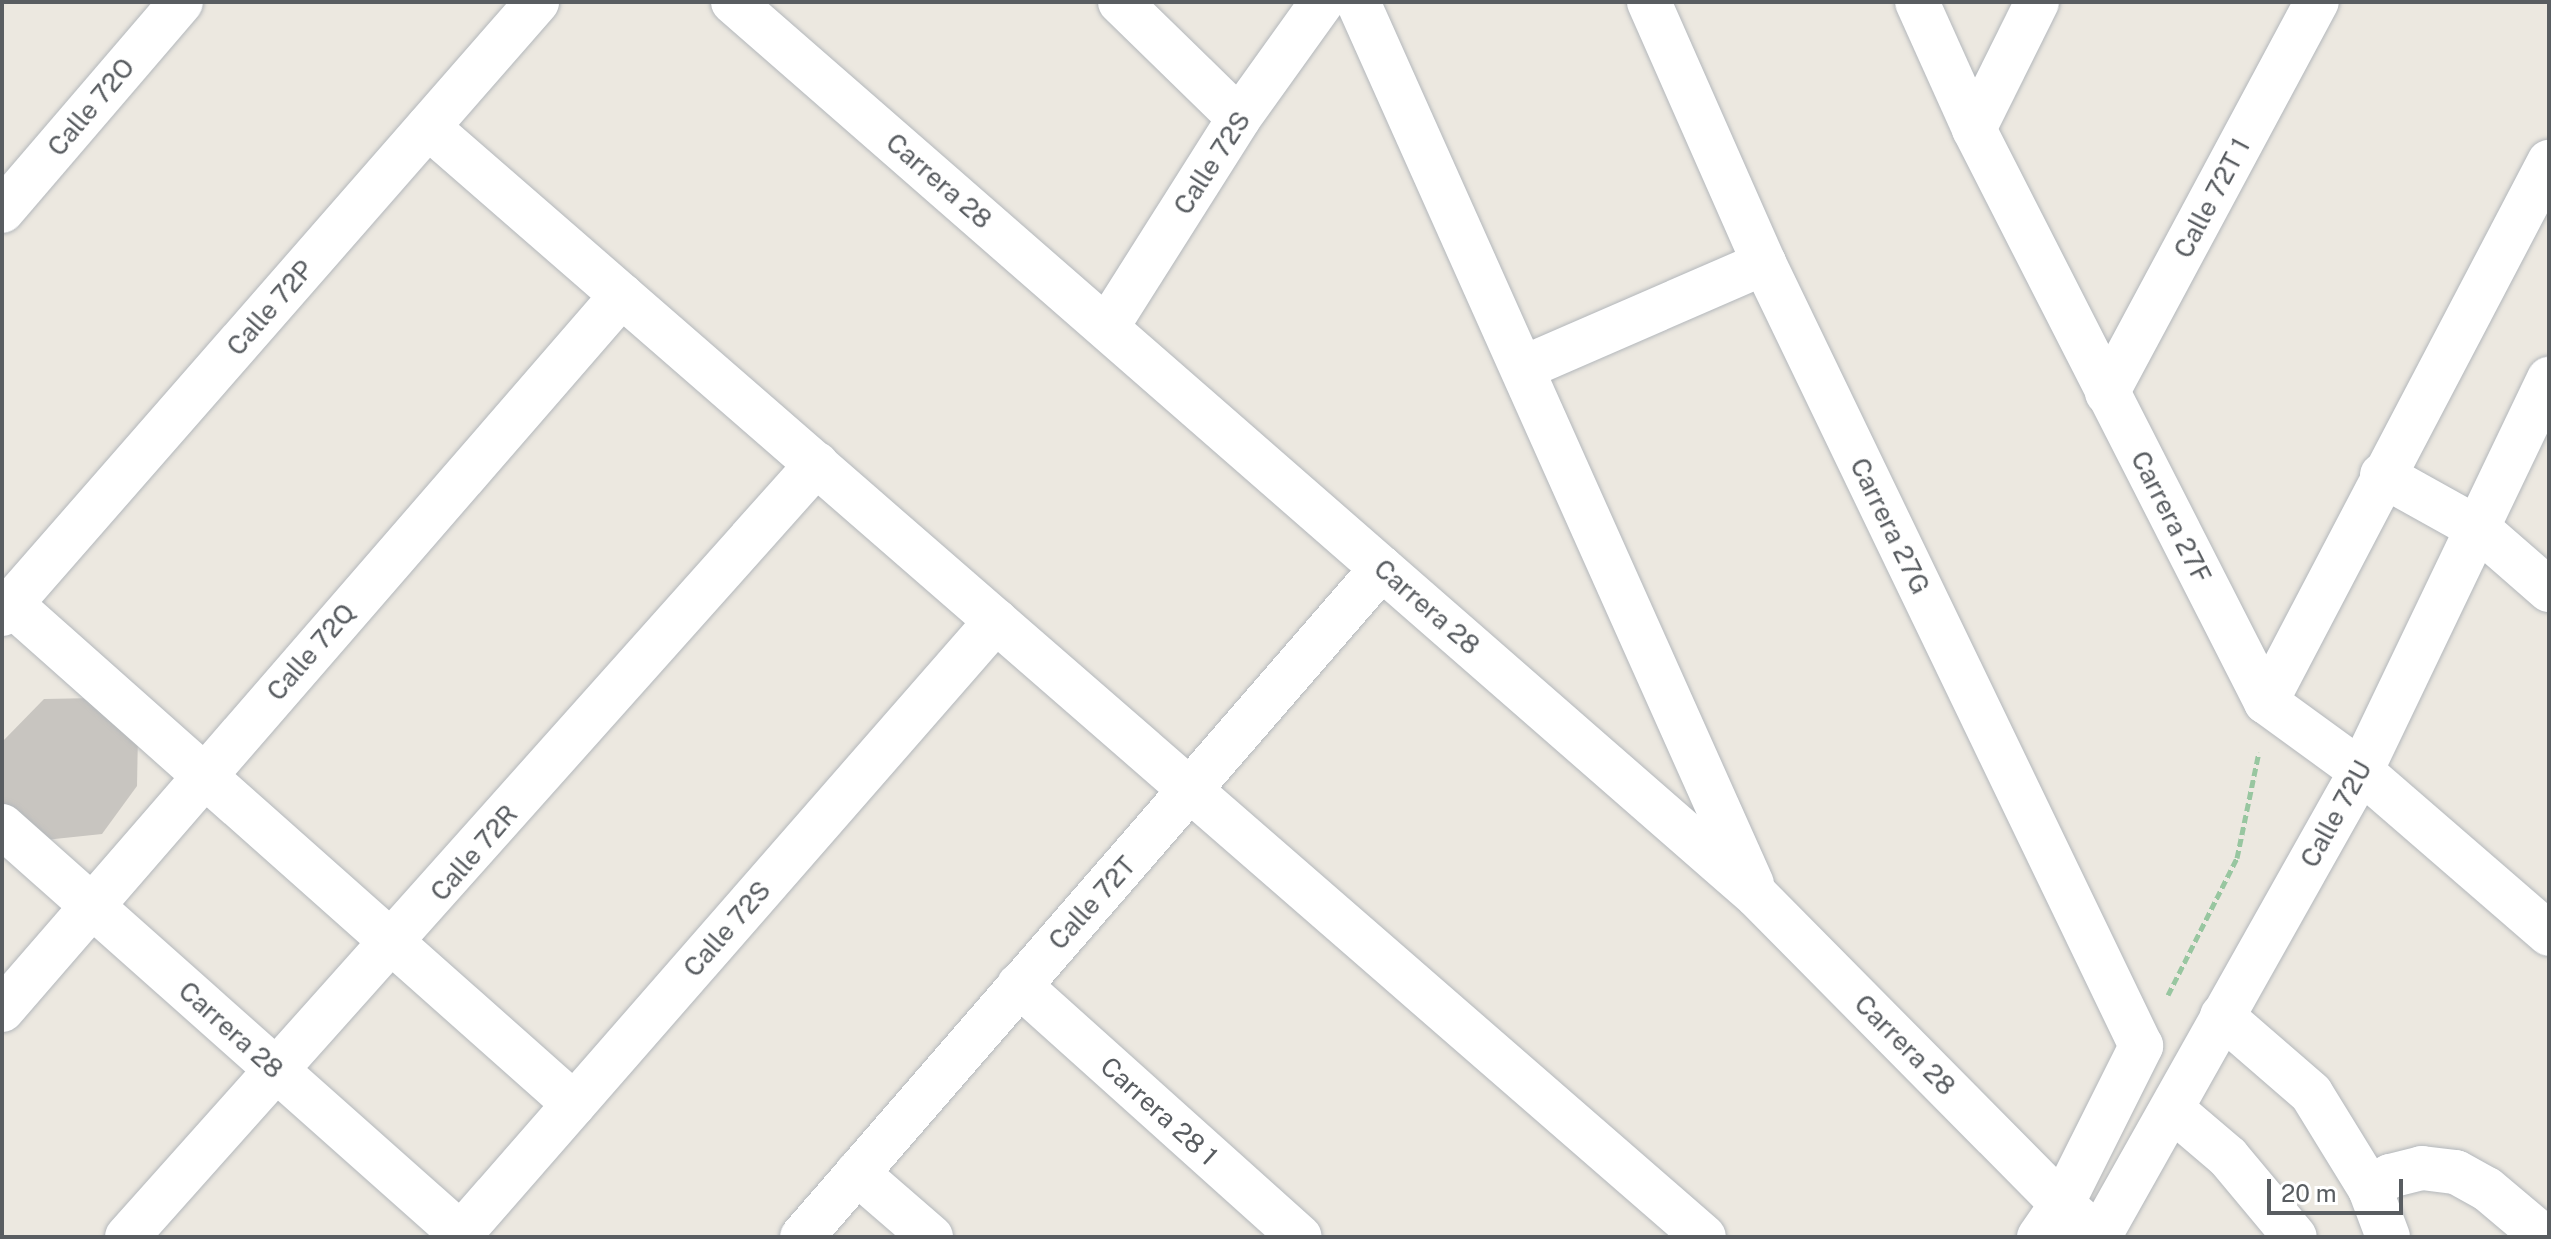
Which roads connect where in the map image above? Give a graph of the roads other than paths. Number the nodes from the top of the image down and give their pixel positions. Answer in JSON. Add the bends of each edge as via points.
{"nodes":[{"id":1,"x":181,"y":2,"type":"edge"},
{"id":2,"x":537,"y":2,"type":"edge"},
{"id":3,"x":733,"y":2,"type":"edge"},
{"id":4,"x":1120,"y":2,"type":"edge"},
{"id":5,"x":1322,"y":2,"type":"edge"},
{"id":6,"x":1358,"y":2,"type":"edge"},
{"id":7,"x":1649,"y":2,"type":"edge"},
{"id":8,"x":1917,"y":2,"type":"edge"},
{"id":9,"x":2037,"y":2,"type":"edge"},
{"id":10,"x":2317,"y":2,"type":"edge"},
{"id":11,"x":1239,"y":118,"type":"junction"},
{"id":12,"x":428,"y":127,"type":"junction"},
{"id":13,"x":1974,"y":129,"type":"junction"},
{"id":14,"x":2549,"y":162,"type":"edge"},
{"id":15,"x":2,"y":211,"type":"edge"},
{"id":16,"x":1764,"y":263,"type":"junction"},
{"id":17,"x":622,"y":295,"type":"junction"},
{"id":18,"x":1107,"y":327,"type":"junction"},
{"id":19,"x":1523,"y":368,"type":"junction"},
{"id":20,"x":2549,"y":379,"type":"edge"},
{"id":21,"x":2107,"y":393,"type":"junction"},
{"id":22,"x":817,"y":464,"type":"junction"},
{"id":23,"x":2382,"y":475,"type":"junction"},
{"id":24,"x":2479,"y":529,"type":"junction"},
{"id":25,"x":1382,"y":568,"type":"junction"},
{"id":26,"x":2549,"y":590,"type":"edge"},
{"id":27,"x":6,"y":609,"type":"edge"},
{"id":28,"x":996,"y":621,"type":"junction"},
{"id":29,"x":2266,"y":702,"type":"junction"},
{"id":30,"x":2361,"y":771,"type":"junction"},
{"id":31,"x":201,"y":778,"type":"junction"},
{"id":32,"x":1194,"y":789,"type":"junction"},
{"id":33,"x":2,"y":826,"type":"edge"},
{"id":34,"x":1757,"y":896,"type":"junction"},
{"id":35,"x":91,"y":905,"type":"junction"},
{"id":36,"x":2549,"y":934,"type":"edge"},
{"id":37,"x":393,"y":945,"type":"junction"},
{"id":38,"x":1019,"y":985,"type":"junction"},
{"id":39,"x":2,"y":1010,"type":"edge"},
{"id":40,"x":2222,"y":1016,"type":"junction"},
{"id":41,"x":275,"y":1069,"type":"junction"},
{"id":42,"x":574,"y":1104,"type":"junction"},
{"id":43,"x":2174,"y":1111,"type":"junction"},
{"id":44,"x":857,"y":1173,"type":"junction"},
{"id":45,"x":2370,"y":1189,"type":"junction"},
{"id":46,"x":2050,"y":1221,"type":"edge"},
{"id":47,"x":460,"y":1236,"type":"edge"},
{"id":48,"x":127,"y":1237,"type":"edge"},
{"id":49,"x":802,"y":1237,"type":"edge"},
{"id":50,"x":931,"y":1237,"type":"edge"},
{"id":51,"x":1300,"y":1237,"type":"edge"},
{"id":52,"x":1704,"y":1237,"type":"edge"},
{"id":53,"x":2099,"y":1237,"type":"edge"},
{"id":54,"x":2295,"y":1237,"type":"edge"},
{"id":55,"x":2388,"y":1237,"type":"edge"},
{"id":56,"x":2544,"y":1237,"type":"edge"}],
"edges":[{"from":1,"to":15,"type":"street","name":"Calle 72O"},
{"from":2,"to":12,"type":"street","name":"Calle 72P"},
{"from":3,"to":18,"type":"street","name":"Carrera 28"},
{"from":4,"to":11,"type":"street"},
{"from":5,"to":11,"type":"street","name":"Calle 72S"},
{"from":6,"to":19,"type":"street"},
{"from":7,"to":16,"type":"street","name":"Carrera 27G"},
{"from":8,"to":13,"type":"street","name":"Carrera 27F"},
{"from":9,"to":13,"type":"street"},
{"from":10,"to":21,"type":"street","name":"Calle 72T 1"},
{"from":11,"to":18,"type":"street","name":"Calle 72S"},
{"from":12,"to":17,"type":"street"},
{"from":12,"to":27,"type":"street","name":"Calle 72P"},
{"from":13,"to":21,"type":"street","name":"Carrera 27F"},
{"from":14,"to":23,"type":"street"},
{"from":16,"to":19,"type":"street"},
{"from":16,"to":46,"type":"street","name":"Carrera 27G","via":[[2141,1046]]},
{"from":17,"to":22,"type":"street"},
{"from":17,"to":31,"type":"street","name":"Calle 72Q"},
{"from":18,"to":25,"type":"street","name":"Carrera 28"},
{"from":19,"to":34,"type":"street"},
{"from":20,"to":24,"type":"street","name":"Calle 72U"},
{"from":21,"to":29,"type":"street","name":"Carrera 27F"},
{"from":22,"to":28,"type":"street"},
{"from":22,"to":37,"type":"street","name":"Calle 72R"},
{"from":23,"to":24,"type":"street"},
{"from":23,"to":29,"type":"street"},
{"from":24,"to":26,"type":"street"},
{"from":24,"to":30,"type":"street","name":"Calle 72U"},
{"from":25,"to":32,"type":"street","name":"Calle 72T"},
{"from":25,"to":34,"type":"street","name":"Carrera 28"},
{"from":27,"to":31,"type":"street"},
{"from":28,"to":32,"type":"street"},
{"from":28,"to":42,"type":"street","name":"Calle 72S"},
{"from":29,"to":30,"type":"street","name":"Carrera 27F"},
{"from":30,"to":36,"type":"street","name":"Carrera 27F"},
{"from":30,"to":40,"type":"street","name":"Calle 72U"},
{"from":31,"to":35,"type":"street","name":"Calle 72Q"},
{"from":31,"to":37,"type":"street"},
{"from":32,"to":38,"type":"street","name":"Calle 72T"},
{"from":32,"to":52,"type":"street"},
{"from":33,"to":35,"type":"street","name":"Carrera 28"},
{"from":34,"to":46,"type":"street","name":"Carrera 28"},
{"from":35,"to":39,"type":"street","name":"Calle 72Q"},
{"from":35,"to":41,"type":"street","name":"Carrera 28"},
{"from":37,"to":41,"type":"street","name":"Calle 72R"},
{"from":37,"to":42,"type":"street"},
{"from":38,"to":44,"type":"street","name":"Calle 72T"},
{"from":38,"to":51,"type":"street","name":"Carrera 28 1"},
{"from":40,"to":43,"type":"street","name":"Calle 72U"},
{"from":40,"to":45,"type":"street","via":[[2311,1093]]},
{"from":41,"to":47,"type":"street","name":"Carrera 28"},
{"from":41,"to":48,"type":"street","name":"Calle 72R"},
{"from":42,"to":47,"type":"street","name":"Calle 72S"},
{"from":43,"to":53,"type":"street","name":"Calle 72U"},
{"from":43,"to":54,"type":"street","via":[[2228,1157]]},
{"from":44,"to":49,"type":"street","name":"Calle 72T"},
{"from":44,"to":50,"type":"street"},
{"from":45,"to":55,"type":"street"},
{"from":45,"to":56,"type":"street","via":[[2390,1176],[2422,1168],[2456,1172],[2487,1189]]},
{"from":46,"to":53,"type":"street","name":"Carrera 28"}]}
